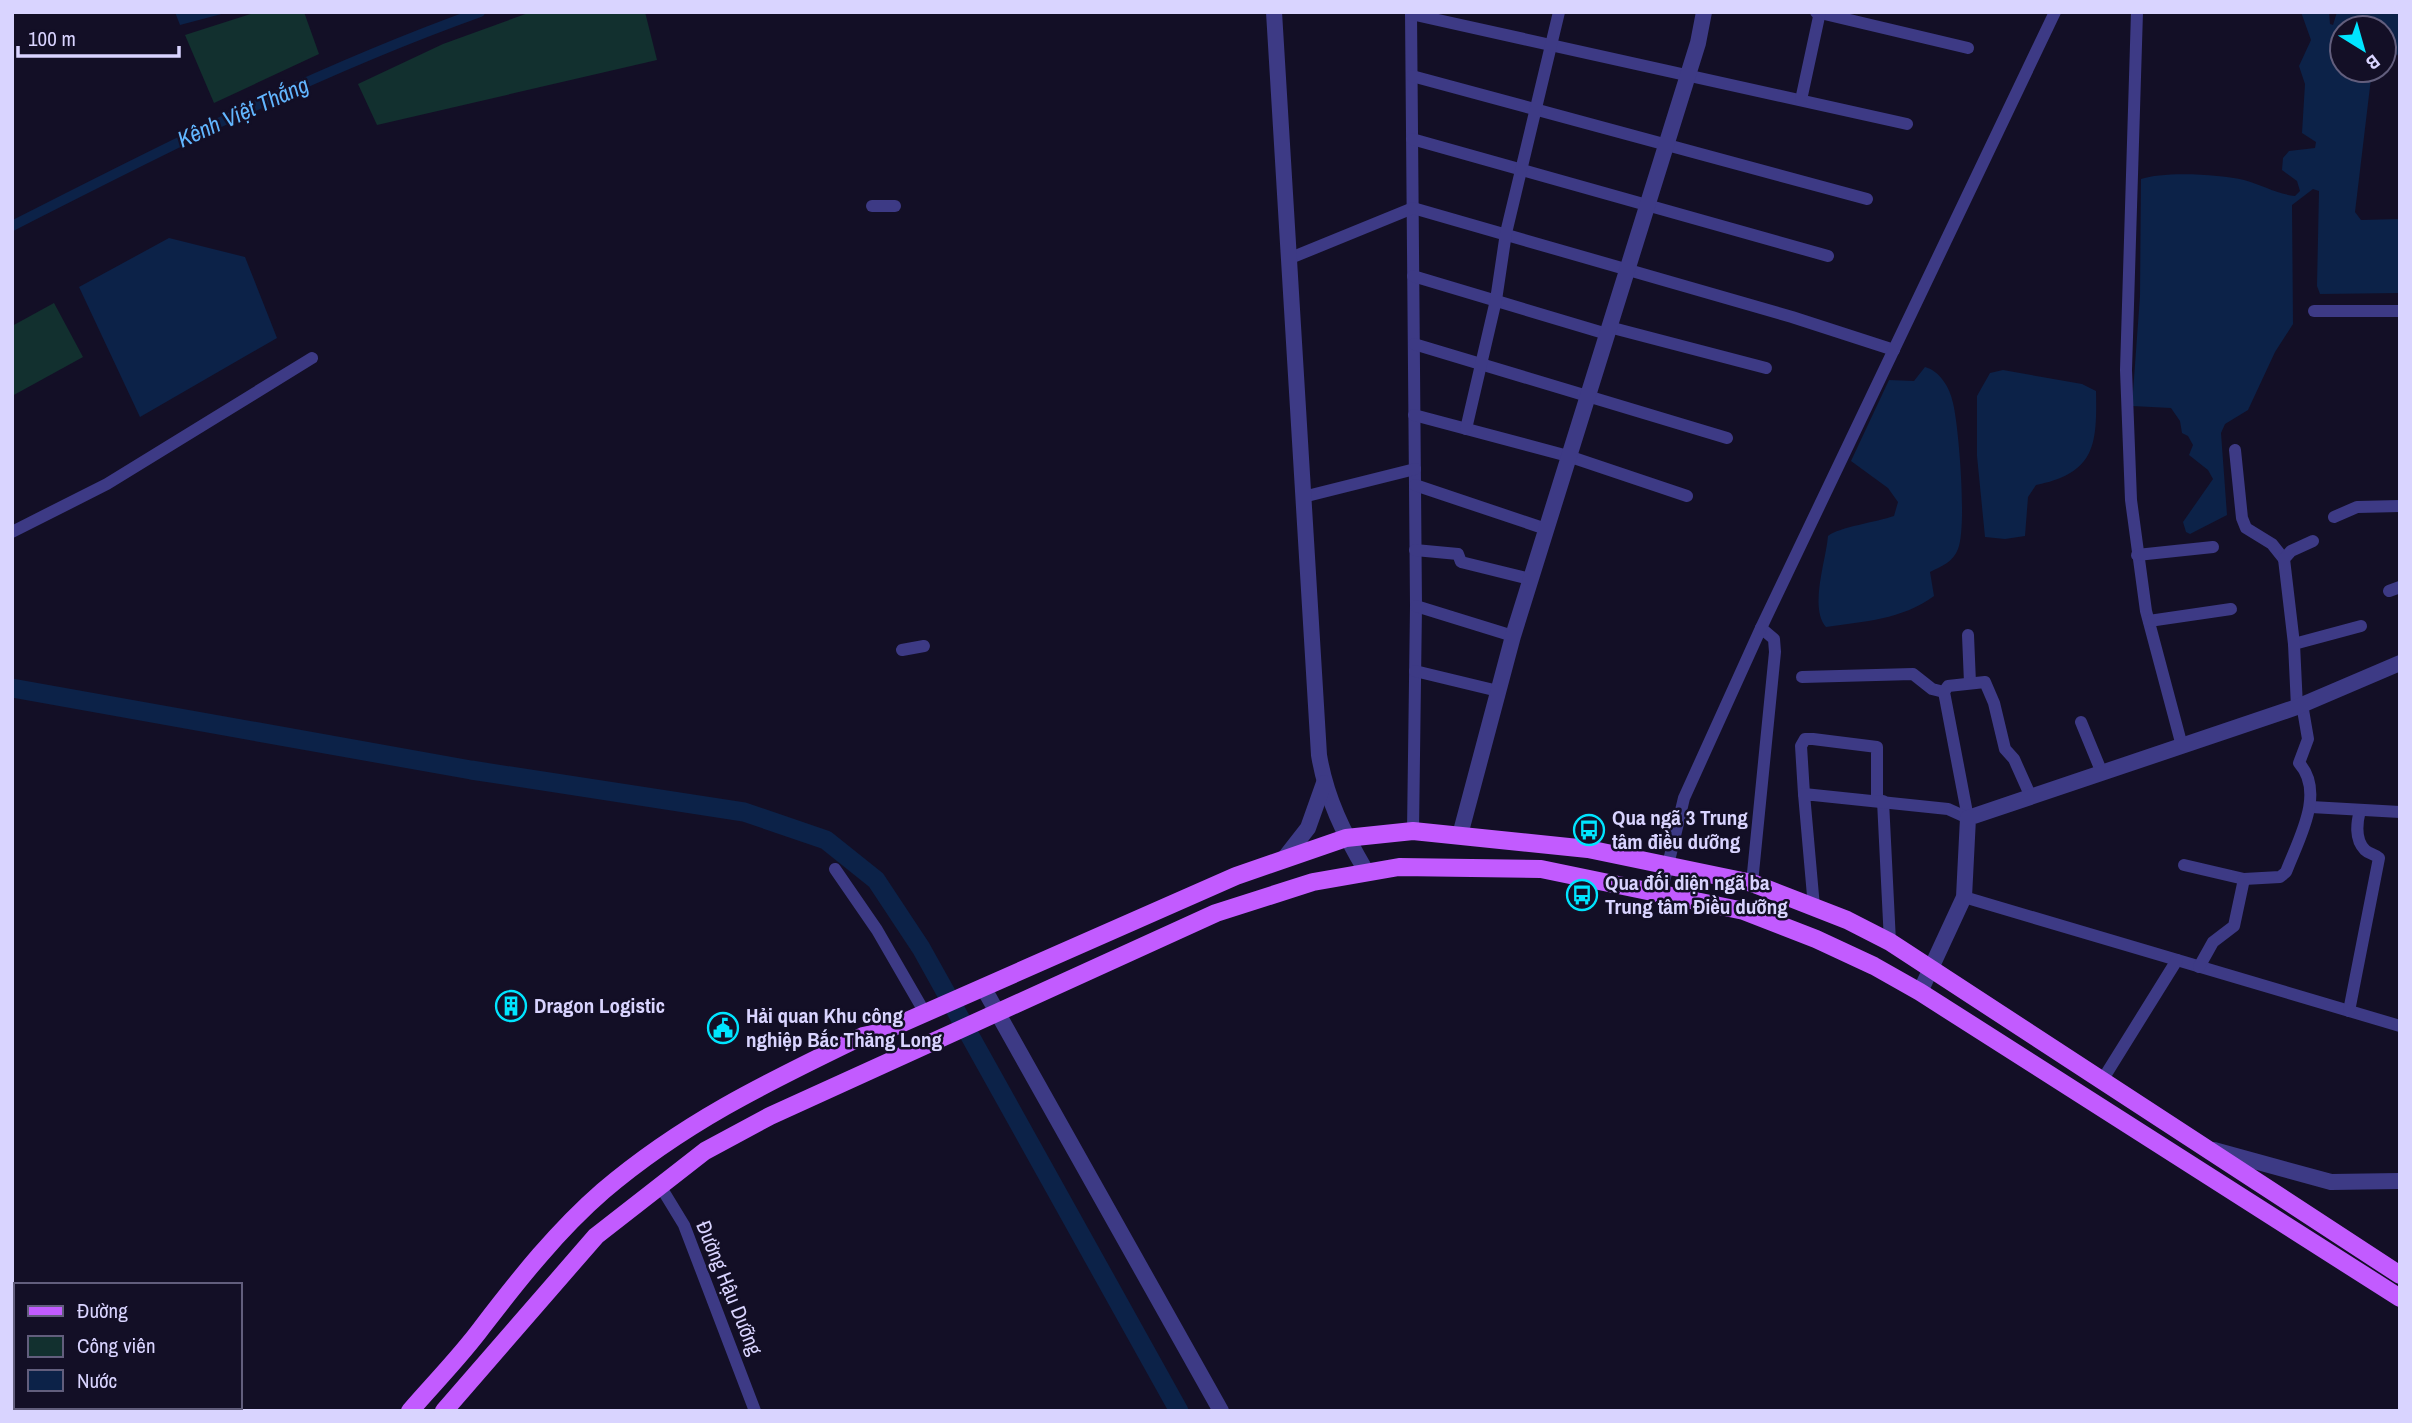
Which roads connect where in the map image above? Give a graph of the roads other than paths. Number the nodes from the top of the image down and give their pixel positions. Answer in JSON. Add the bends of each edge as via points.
{"nodes":[{"id":1,"x":1274,"y":12,"type":"edge"},
{"id":2,"x":1559,"y":12,"type":"edge"},
{"id":3,"x":1704,"y":12,"type":"edge"},
{"id":4,"x":2055,"y":12,"type":"edge"},
{"id":5,"x":2137,"y":12,"type":"edge"},
{"id":6,"x":1411,"y":13,"type":"edge"},
{"id":7,"x":1818,"y":13,"type":"edge"},
{"id":8,"x":1553,"y":44,"type":"junction"},
{"id":9,"x":1968,"y":48,"type":"dead end"},
{"id":10,"x":1688,"y":74,"type":"junction"},
{"id":11,"x":1412,"y":76,"type":"junction"},
{"id":12,"x":1801,"y":100,"type":"junction"},
{"id":13,"x":1535,"y":110,"type":"junction"},
{"id":14,"x":1907,"y":124,"type":"dead end"},
{"id":15,"x":1412,"y":139,"type":"junction"},
{"id":16,"x":1667,"y":143,"type":"junction"},
{"id":17,"x":1520,"y":170,"type":"junction"},
{"id":18,"x":1867,"y":199,"type":"dead end"},
{"id":19,"x":872,"y":206,"type":"dead end"},
{"id":20,"x":895,"y":206,"type":"dead end"},
{"id":21,"x":1646,"y":207,"type":"junction"},
{"id":22,"x":1413,"y":208,"type":"junction"},
{"id":23,"x":1506,"y":233,"type":"junction"},
{"id":24,"x":1828,"y":256,"type":"dead end"},
{"id":25,"x":1288,"y":259,"type":"junction"},
{"id":26,"x":1627,"y":269,"type":"junction"},
{"id":27,"x":1413,"y":276,"type":"junction"},
{"id":28,"x":1496,"y":300,"type":"junction"},
{"id":29,"x":2314,"y":311,"type":"dead end"},
{"id":30,"x":2400,"y":312,"type":"edge"},
{"id":31,"x":1608,"y":331,"type":"junction"},
{"id":32,"x":1414,"y":344,"type":"junction"},
{"id":33,"x":1894,"y":350,"type":"junction"},
{"id":34,"x":312,"y":358,"type":"dead end"},
{"id":35,"x":1482,"y":365,"type":"junction"},
{"id":36,"x":1766,"y":368,"type":"dead end"},
{"id":37,"x":1586,"y":398,"type":"junction"},
{"id":38,"x":1414,"y":415,"type":"junction"},
{"id":39,"x":1466,"y":429,"type":"junction"},
{"id":40,"x":1727,"y":438,"type":"dead end"},
{"id":41,"x":2235,"y":450,"type":"dead end"},
{"id":42,"x":1568,"y":456,"type":"junction"},
{"id":43,"x":1415,"y":469,"type":"junction"},
{"id":44,"x":1415,"y":485,"type":"junction"},
{"id":45,"x":1687,"y":496,"type":"dead end"},
{"id":46,"x":1303,"y":497,"type":"junction"},
{"id":47,"x":2400,"y":506,"type":"edge"},
{"id":48,"x":2334,"y":517,"type":"dead end"},
{"id":49,"x":1546,"y":529,"type":"junction"},
{"id":50,"x":12,"y":532,"type":"edge"},
{"id":51,"x":2313,"y":541,"type":"dead end"},
{"id":52,"x":2213,"y":547,"type":"dead end"},
{"id":53,"x":1415,"y":550,"type":"junction"},
{"id":54,"x":2137,"y":555,"type":"junction"},
{"id":55,"x":2284,"y":559,"type":"junction"},
{"id":56,"x":1530,"y":579,"type":"junction"},
{"id":57,"x":1416,"y":606,"type":"junction"},
{"id":58,"x":2231,"y":609,"type":"dead end"},
{"id":59,"x":2149,"y":621,"type":"junction"},
{"id":60,"x":2361,"y":626,"type":"dead end"},
{"id":61,"x":1761,"y":628,"type":"junction"},
{"id":62,"x":1968,"y":635,"type":"dead end"},
{"id":63,"x":1513,"y":636,"type":"junction"},
{"id":64,"x":2294,"y":645,"type":"junction"},
{"id":65,"x":924,"y":646,"type":"dead end"},
{"id":66,"x":902,"y":650,"type":"dead end"},
{"id":67,"x":2400,"y":663,"type":"edge"},
{"id":68,"x":1415,"y":671,"type":"junction"},
{"id":69,"x":1802,"y":677,"type":"dead end"},
{"id":70,"x":1970,"y":683,"type":"junction"},
{"id":71,"x":1498,"y":691,"type":"junction"},
{"id":72,"x":1944,"y":692,"type":"junction"},
{"id":73,"x":2299,"y":706,"type":"junction"},
{"id":74,"x":2081,"y":722,"type":"dead end"},
{"id":75,"x":2182,"y":746,"type":"junction"},
{"id":76,"x":2102,"y":773,"type":"junction"},
{"id":77,"x":1324,"y":783,"type":"junction"},
{"id":78,"x":1804,"y":794,"type":"junction"},
{"id":79,"x":2031,"y":797,"type":"junction"},
{"id":80,"x":1880,"y":801,"type":"junction"},
{"id":81,"x":2311,"y":807,"type":"junction"},
{"id":82,"x":2360,"y":810,"type":"junction"},
{"id":83,"x":2400,"y":812,"type":"edge"},
{"id":84,"x":1968,"y":818,"type":"junction"},
{"id":85,"x":1413,"y":831,"type":"junction"},
{"id":86,"x":1460,"y":835,"type":"junction"},
{"id":87,"x":1346,"y":838,"type":"junction"},
{"id":88,"x":1283,"y":860,"type":"junction"},
{"id":89,"x":1667,"y":864,"type":"junction"},
{"id":90,"x":2185,"y":865,"type":"dead end"},
{"id":91,"x":835,"y":869,"type":"dead end"},
{"id":92,"x":1366,"y":872,"type":"junction"},
{"id":93,"x":2244,"y":879,"type":"junction"},
{"id":94,"x":1752,"y":883,"type":"junction"},
{"id":95,"x":1661,"y":894,"type":"junction"},
{"id":96,"x":1964,"y":897,"type":"junction"},
{"id":97,"x":1814,"y":907,"type":"junction"},
{"id":98,"x":1890,"y":942,"type":"junction"},
{"id":99,"x":2177,"y":960,"type":"junction"},
{"id":100,"x":1930,"y":967,"type":"junction"},
{"id":101,"x":2199,"y":967,"type":"junction"},
{"id":102,"x":983,"y":987,"type":"junction"},
{"id":103,"x":1920,"y":992,"type":"junction"},
{"id":104,"x":931,"y":1011,"type":"junction"},
{"id":105,"x":2349,"y":1011,"type":"junction"},
{"id":106,"x":995,"y":1012,"type":"junction"},
{"id":107,"x":2400,"y":1026,"type":"edge"},
{"id":108,"x":2103,"y":1079,"type":"junction"},
{"id":109,"x":2208,"y":1149,"type":"junction"},
{"id":110,"x":2400,"y":1181,"type":"edge"},
{"id":111,"x":659,"y":1184,"type":"junction"},
{"id":112,"x":2400,"y":1275,"type":"edge"},
{"id":113,"x":2400,"y":1298,"type":"edge"},
{"id":114,"x":410,"y":1411,"type":"edge"},
{"id":115,"x":444,"y":1411,"type":"edge"},
{"id":116,"x":755,"y":1411,"type":"edge"},
{"id":117,"x":1221,"y":1411,"type":"edge"}],
"edges":[{"from":1,"to":25,"type":"street"},
{"from":2,"to":8,"type":"street"},
{"from":3,"to":10,"type":"street"},
{"from":4,"to":33,"type":"street"},
{"from":5,"to":54,"type":"street","via":[[2126,370]]},
{"from":6,"to":8,"type":"street"},
{"from":6,"to":11,"type":"street"},
{"from":7,"to":9,"type":"street"},
{"from":7,"to":12,"type":"street"},
{"from":8,"to":10,"type":"street"},
{"from":8,"to":13,"type":"street"},
{"from":10,"to":12,"type":"street"},
{"from":10,"to":16,"type":"street"},
{"from":11,"to":13,"type":"street"},
{"from":11,"to":15,"type":"street"},
{"from":12,"to":14,"type":"street"},
{"from":13,"to":16,"type":"street"},
{"from":13,"to":17,"type":"street"},
{"from":15,"to":17,"type":"street"},
{"from":15,"to":22,"type":"street"},
{"from":16,"to":18,"type":"street"},
{"from":16,"to":21,"type":"street"},
{"from":17,"to":21,"type":"street"},
{"from":17,"to":23,"type":"street"},
{"from":19,"to":20,"type":"street"},
{"from":21,"to":24,"type":"street"},
{"from":21,"to":26,"type":"street"},
{"from":22,"to":23,"type":"street"},
{"from":22,"to":25,"type":"street"},
{"from":22,"to":27,"type":"street"},
{"from":23,"to":26,"type":"street"},
{"from":23,"to":28,"type":"street"},
{"from":25,"to":46,"type":"street"},
{"from":26,"to":31,"type":"street"},
{"from":26,"to":33,"type":"street"},
{"from":27,"to":28,"type":"street"},
{"from":27,"to":32,"type":"street"},
{"from":28,"to":31,"type":"street"},
{"from":28,"to":35,"type":"street"},
{"from":29,"to":30,"type":"street"},
{"from":31,"to":36,"type":"street"},
{"from":31,"to":37,"type":"street"},
{"from":32,"to":35,"type":"street"},
{"from":32,"to":38,"type":"street"},
{"from":33,"to":61,"type":"street"},
{"from":34,"to":50,"type":"street","via":[[107,484]]},
{"from":35,"to":37,"type":"street"},
{"from":35,"to":39,"type":"street"},
{"from":37,"to":40,"type":"street"},
{"from":37,"to":42,"type":"street"},
{"from":38,"to":39,"type":"street"},
{"from":38,"to":43,"type":"street"},
{"from":39,"to":42,"type":"street"},
{"from":41,"to":55,"type":"street","via":[[2246,528],[2272,544]]},
{"from":42,"to":45,"type":"street"},
{"from":42,"to":49,"type":"street"},
{"from":43,"to":44,"type":"street"},
{"from":43,"to":46,"type":"street"},
{"from":44,"to":49,"type":"street"},
{"from":44,"to":53,"type":"street"},
{"from":46,"to":77,"type":"street"},
{"from":47,"to":48,"type":"street","via":[[2357,507]]},
{"from":49,"to":56,"type":"street"},
{"from":51,"to":55,"type":"street"},
{"from":52,"to":54,"type":"street"},
{"from":53,"to":56,"type":"street","via":[[1458,554],[1461,562]]},
{"from":53,"to":57,"type":"street"},
{"from":54,"to":59,"type":"street"},
{"from":55,"to":64,"type":"street"},
{"from":56,"to":63,"type":"street"},
{"from":57,"to":63,"type":"street"},
{"from":57,"to":68,"type":"street"},
{"from":58,"to":59,"type":"street"},
{"from":59,"to":75,"type":"street"},
{"from":60,"to":64,"type":"street"},
{"from":61,"to":89,"type":"street","via":[[1684,798]]},
{"from":61,"to":94,"type":"street","via":[[1771,635],[1776,648]]},
{"from":62,"to":70,"type":"street"},
{"from":63,"to":71,"type":"street"},
{"from":64,"to":73,"type":"street"},
{"from":65,"to":66,"type":"street"},
{"from":67,"to":73,"type":"street"},
{"from":68,"to":71,"type":"street"},
{"from":68,"to":85,"type":"street"},
{"from":69,"to":72,"type":"street","via":[[1913,674]]},
{"from":70,"to":72,"type":"street","via":[[1948,686]]},
{"from":70,"to":79,"type":"street","via":[[1983,682],[1988,688],[2005,749]]},
{"from":71,"to":86,"type":"street"},
{"from":72,"to":84,"type":"street"},
{"from":73,"to":75,"type":"street"},
{"from":73,"to":81,"type":"street","via":[[2308,739],[2299,764],[2309,774]]},
{"from":74,"to":76,"type":"street"},
{"from":75,"to":76,"type":"street"},
{"from":76,"to":79,"type":"street"},
{"from":77,"to":87,"type":"street"},
{"from":77,"to":88,"type":"street","via":[[1308,828]]},
{"from":78,"to":80,"type":"street"},
{"from":78,"to":80,"type":"street","via":[[1801,746],[1805,739],[1813,739],[1877,747]]},
{"from":78,"to":97,"type":"street"},
{"from":79,"to":84,"type":"street"},
{"from":80,"to":84,"type":"street","via":[[1954,810]]},
{"from":80,"to":98,"type":"street"},
{"from":81,"to":82,"type":"street"},
{"from":81,"to":93,"type":"street","via":[[2286,872],[2280,877]]},
{"from":82,"to":83,"type":"street"},
{"from":82,"to":105,"type":"street","via":[[2356,827],[2360,840],[2365,850],[2379,858]]},
{"from":84,"to":96,"type":"street"},
{"from":85,"to":86,"type":"main road"},
{"from":85,"to":87,"type":"main road"},
{"from":86,"to":89,"type":"main road","via":[[1588,849]]},
{"from":87,"to":88,"type":"main road"},
{"from":87,"to":92,"type":"street"},
{"from":88,"to":102,"type":"main road","via":[[1236,876]]},
{"from":89,"to":94,"type":"main road"},
{"from":89,"to":95,"type":"street"},
{"from":90,"to":93,"type":"street"},
{"from":91,"to":104,"type":"street"},
{"from":92,"to":95,"type":"main road","via":[[1399,867],[1541,869]]},
{"from":92,"to":106,"type":"main road","via":[[1274,892],[1216,913]]},
{"from":93,"to":101,"type":"street","via":[[2234,926],[2213,942]]},
{"from":94,"to":97,"type":"main road"},
{"from":95,"to":103,"type":"main road","via":[[1744,911],[1840,950]]},
{"from":96,"to":99,"type":"street"},
{"from":96,"to":100,"type":"street"},
{"from":97,"to":98,"type":"main road"},
{"from":98,"to":100,"type":"main road"},
{"from":99,"to":101,"type":"street"},
{"from":99,"to":108,"type":"street"},
{"from":100,"to":103,"type":"street"},
{"from":100,"to":108,"type":"main road"},
{"from":101,"to":105,"type":"street"},
{"from":102,"to":104,"type":"main road"},
{"from":102,"to":106,"type":"street"},
{"from":103,"to":113,"type":"main road"},
{"from":104,"to":114,"type":"main road","via":[[863,1036],[734,1099],[648,1154],[568,1225]]},
{"from":105,"to":107,"type":"street"},
{"from":106,"to":111,"type":"main road","via":[[770,1116],[705,1151]]},
{"from":106,"to":117,"type":"street"},
{"from":108,"to":109,"type":"main road"},
{"from":109,"to":110,"type":"street","via":[[2331,1182]]},
{"from":109,"to":112,"type":"main road"},
{"from":111,"to":115,"type":"main road","via":[[596,1236]]},
{"from":111,"to":116,"type":"street","name":"Đường Hậu Dưỡng","via":[[684,1225]]}]}
